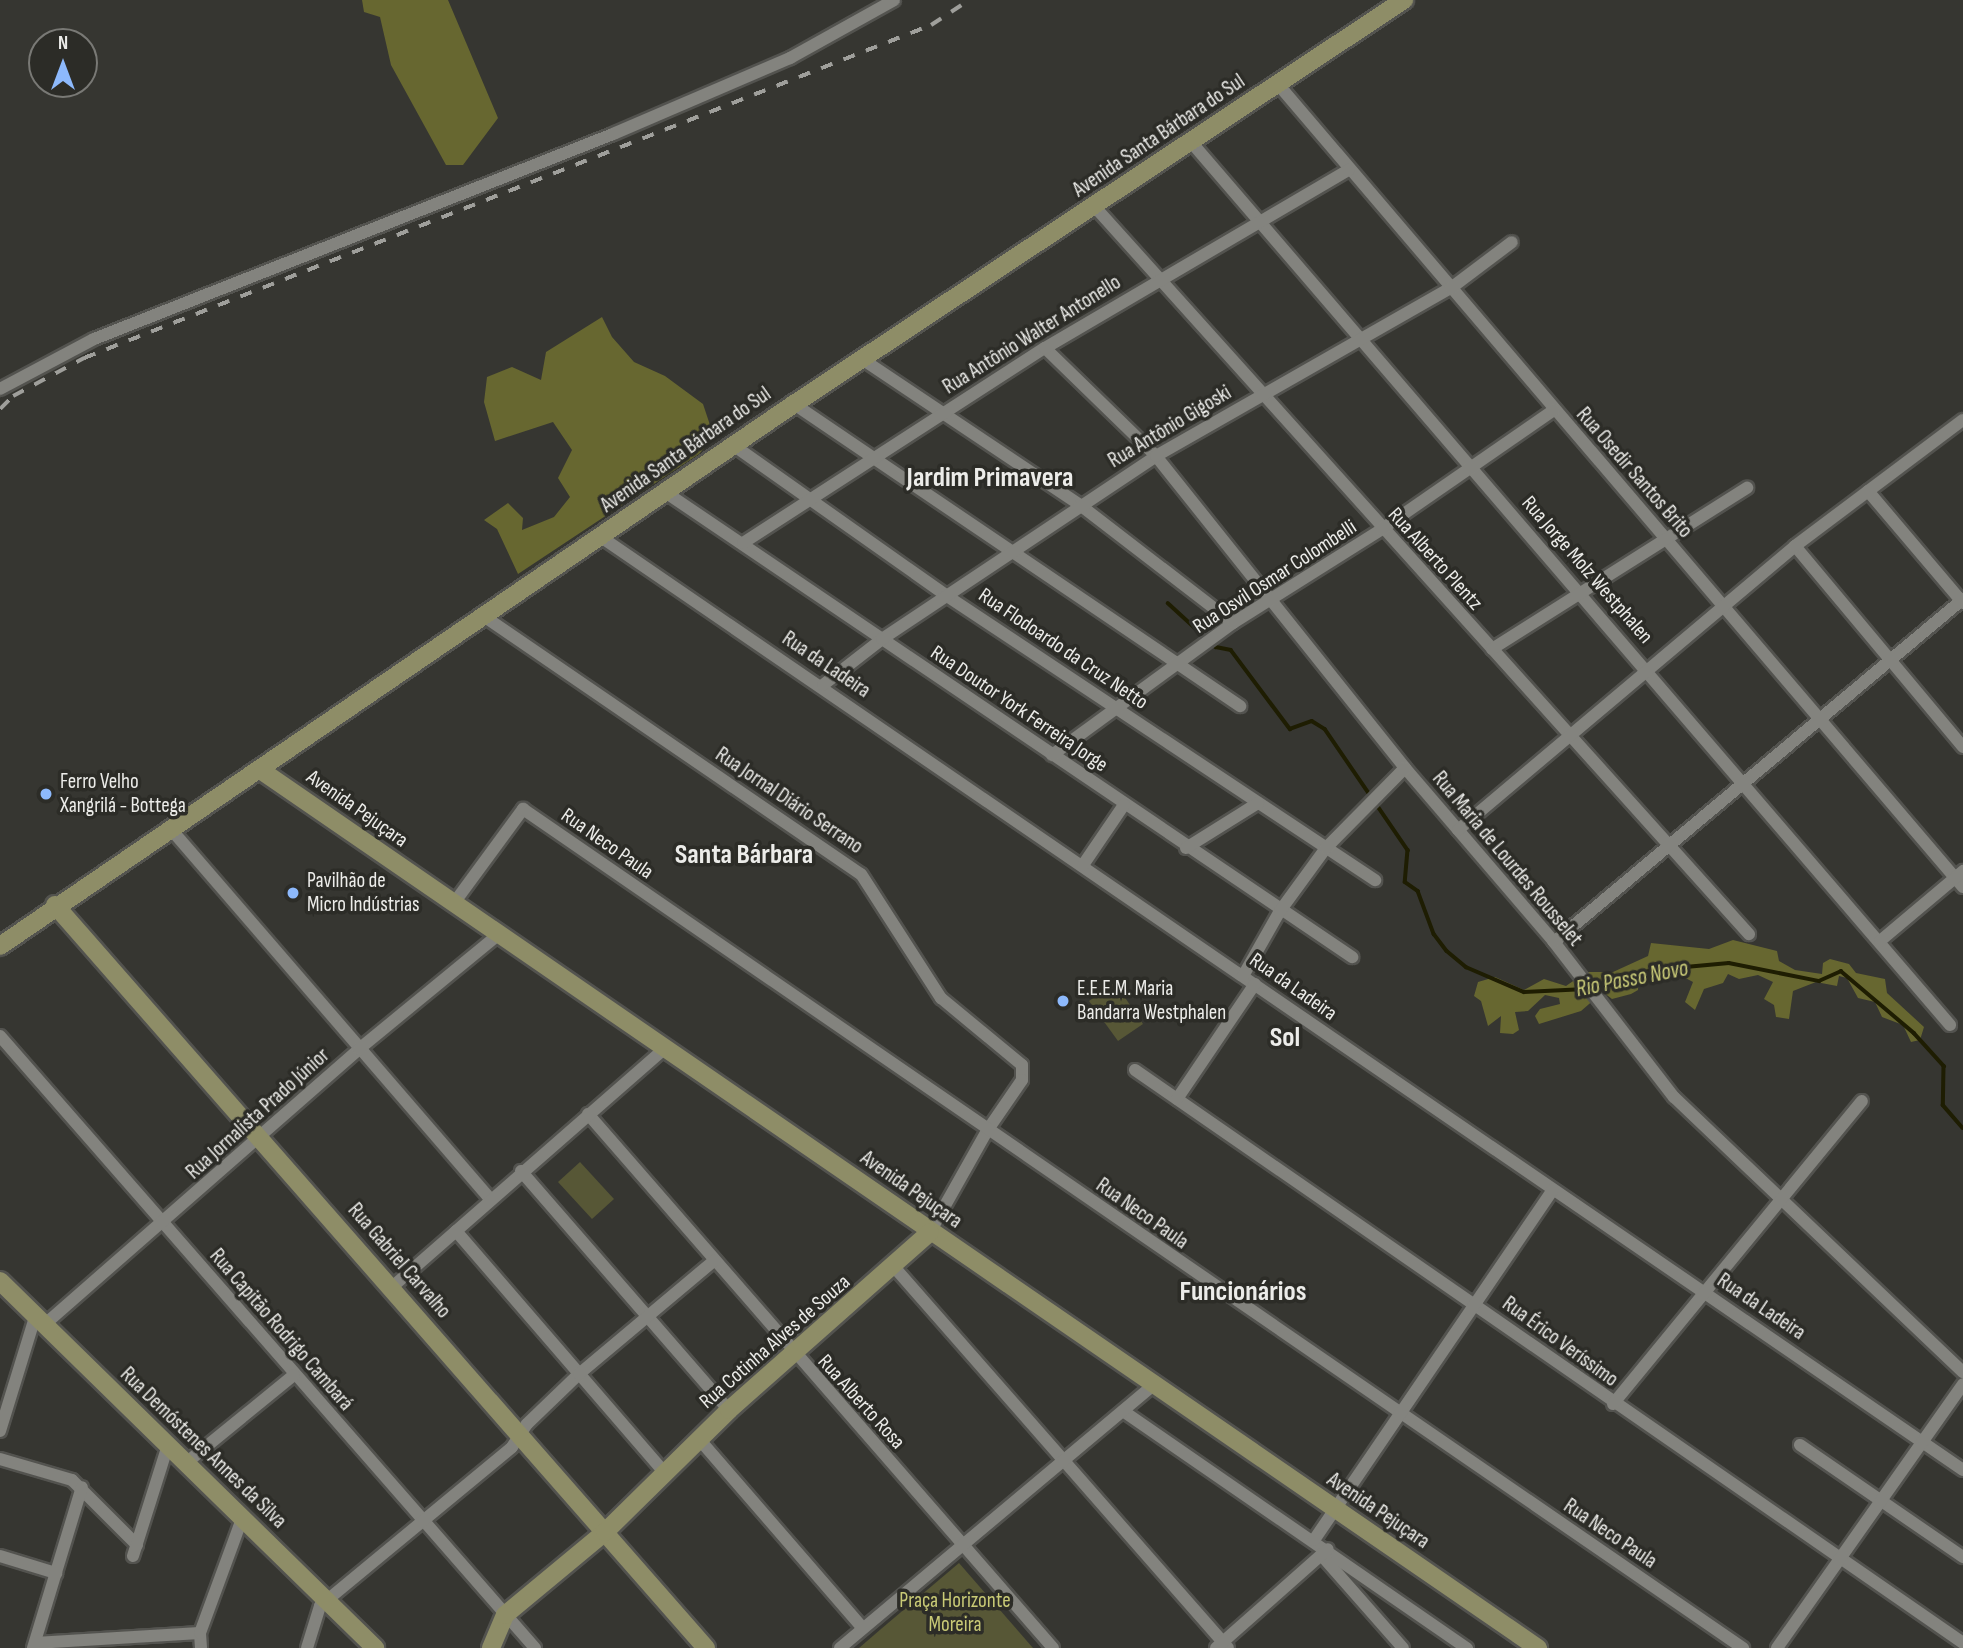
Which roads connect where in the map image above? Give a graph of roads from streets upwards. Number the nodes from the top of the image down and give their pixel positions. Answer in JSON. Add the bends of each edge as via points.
{"nodes":[{"id":1,"x":894,"y":0,"type":"edge"},
{"id":2,"x":1404,"y":0,"type":"edge"},
{"id":3,"x":1277,"y":83,"type":"junction"},
{"id":4,"x":1192,"y":143,"type":"junction"},
{"id":5,"x":1349,"y":170,"type":"junction"},
{"id":6,"x":1095,"y":207,"type":"junction"},
{"id":7,"x":1264,"y":222,"type":"junction"},
{"id":8,"x":1512,"y":242,"type":"dead end"},
{"id":9,"x":1159,"y":280,"type":"junction"},
{"id":10,"x":1451,"y":288,"type":"junction"},
{"id":11,"x":1361,"y":338,"type":"junction"},
{"id":12,"x":1045,"y":348,"type":"junction"},
{"id":13,"x":862,"y":359,"type":"junction"},
{"id":14,"x":0,"y":389,"type":"edge"},
{"id":15,"x":1264,"y":394,"type":"junction"},
{"id":16,"x":793,"y":404,"type":"junction"},
{"id":17,"x":1554,"y":410,"type":"junction"},
{"id":18,"x":942,"y":413,"type":"junction"},
{"id":19,"x":1960,"y":427,"type":"edge"},
{"id":20,"x":733,"y":445,"type":"junction"},
{"id":21,"x":1156,"y":456,"type":"junction"},
{"id":22,"x":877,"y":459,"type":"junction"},
{"id":23,"x":1472,"y":467,"type":"junction"},
{"id":24,"x":1747,"y":488,"type":"dead end"},
{"id":25,"x":1868,"y":491,"type":"junction"},
{"id":26,"x":665,"y":492,"type":"junction"},
{"id":27,"x":811,"y":502,"type":"junction"},
{"id":28,"x":1080,"y":505,"type":"junction"},
{"id":29,"x":1382,"y":529,"type":"junction"},
{"id":30,"x":601,"y":537,"type":"junction"},
{"id":31,"x":1668,"y":541,"type":"junction"},
{"id":32,"x":743,"y":543,"type":"junction"},
{"id":33,"x":1795,"y":547,"type":"junction"},
{"id":34,"x":1016,"y":551,"type":"junction"},
{"id":35,"x":1582,"y":594,"type":"junction"},
{"id":36,"x":947,"y":596,"type":"junction"},
{"id":37,"x":1962,"y":600,"type":"edge"},
{"id":38,"x":1271,"y":602,"type":"junction"},
{"id":39,"x":1723,"y":607,"type":"junction"},
{"id":40,"x":485,"y":617,"type":"junction"},
{"id":41,"x":1233,"y":623,"type":"junction"},
{"id":42,"x":882,"y":639,"type":"junction"},
{"id":43,"x":1492,"y":649,"type":"junction"},
{"id":44,"x":1891,"y":659,"type":"junction"},
{"id":45,"x":1180,"y":664,"type":"junction"},
{"id":46,"x":1649,"y":669,"type":"junction"},
{"id":47,"x":823,"y":685,"type":"junction"},
{"id":48,"x":1240,"y":706,"type":"dead end"},
{"id":49,"x":1116,"y":708,"type":"junction"},
{"id":50,"x":1819,"y":720,"type":"junction"},
{"id":51,"x":1569,"y":738,"type":"junction"},
{"id":52,"x":1963,"y":747,"type":"edge"},
{"id":53,"x":1052,"y":755,"type":"junction"},
{"id":54,"x":1405,"y":768,"type":"junction"},
{"id":55,"x":259,"y":769,"type":"junction"},
{"id":56,"x":1744,"y":782,"type":"junction"},
{"id":57,"x":1258,"y":803,"type":"junction"},
{"id":58,"x":1124,"y":805,"type":"junction"},
{"id":59,"x":170,"y":828,"type":"junction"},
{"id":60,"x":1458,"y":830,"type":"junction"},
{"id":61,"x":1670,"y":845,"type":"junction"},
{"id":62,"x":1186,"y":848,"type":"junction"},
{"id":63,"x":1326,"y":848,"type":"junction"},
{"id":64,"x":1083,"y":864,"type":"junction"},
{"id":65,"x":1960,"y":878,"type":"edge"},
{"id":66,"x":1375,"y":880,"type":"dead end"},
{"id":67,"x":454,"y":903,"type":"junction"},
{"id":68,"x":55,"y":905,"type":"junction"},
{"id":69,"x":1280,"y":911,"type":"junction"},
{"id":70,"x":499,"y":934,"type":"junction"},
{"id":71,"x":1749,"y":934,"type":"dead end"},
{"id":72,"x":1880,"y":941,"type":"junction"},
{"id":73,"x":1554,"y":942,"type":"junction"},
{"id":74,"x":0,"y":946,"type":"edge"},
{"id":75,"x":1352,"y":957,"type":"dead end"},
{"id":76,"x":1243,"y":975,"type":"junction"},
{"id":77,"x":1255,"y":984,"type":"junction"},
{"id":78,"x":1950,"y":1025,"type":"dead end"},
{"id":79,"x":0,"y":1036,"type":"edge"},
{"id":80,"x":666,"y":1047,"type":"junction"},
{"id":81,"x":359,"y":1049,"type":"junction"},
{"id":82,"x":1022,"y":1065,"type":"joint"},
{"id":83,"x":1135,"y":1070,"type":"dead end"},
{"id":84,"x":1177,"y":1099,"type":"junction"},
{"id":85,"x":1862,"y":1101,"type":"dead end"},
{"id":86,"x":588,"y":1114,"type":"junction"},
{"id":87,"x":987,"y":1131,"type":"junction"},
{"id":88,"x":261,"y":1137,"type":"junction"},
{"id":89,"x":521,"y":1171,"type":"junction"},
{"id":90,"x":1553,"y":1190,"type":"junction"},
{"id":91,"x":1783,"y":1197,"type":"junction"},
{"id":92,"x":489,"y":1198,"type":"junction"},
{"id":93,"x":163,"y":1223,"type":"junction"},
{"id":94,"x":456,"y":1231,"type":"junction"},
{"id":95,"x":930,"y":1232,"type":"junction"},
{"id":96,"x":715,"y":1260,"type":"junction"},
{"id":97,"x":895,"y":1268,"type":"junction"},
{"id":98,"x":0,"y":1281,"type":"edge"},
{"id":99,"x":391,"y":1288,"type":"junction"},
{"id":100,"x":1705,"y":1292,"type":"junction"},
{"id":101,"x":1477,"y":1306,"type":"junction"},
{"id":102,"x":646,"y":1316,"type":"junction"},
{"id":103,"x":40,"y":1321,"type":"junction"},
{"id":104,"x":794,"y":1356,"type":"junction"},
{"id":105,"x":1963,"y":1372,"type":"edge"},
{"id":106,"x":579,"y":1374,"type":"junction"},
{"id":107,"x":294,"y":1375,"type":"junction"},
{"id":108,"x":1963,"y":1384,"type":"edge"},
{"id":109,"x":1153,"y":1385,"type":"junction"},
{"id":110,"x":1613,"y":1404,"type":"junction"},
{"id":111,"x":729,"y":1410,"type":"junction"},
{"id":112,"x":1123,"y":1411,"type":"junction"},
{"id":113,"x":1401,"y":1414,"type":"junction"},
{"id":114,"x":0,"y":1431,"type":"edge"},
{"id":115,"x":520,"y":1435,"type":"junction"},
{"id":116,"x":699,"y":1439,"type":"junction"},
{"id":117,"x":1925,"y":1443,"type":"junction"},
{"id":118,"x":168,"y":1445,"type":"junction"},
{"id":119,"x":1800,"y":1445,"type":"dead end"},
{"id":120,"x":0,"y":1459,"type":"edge"},
{"id":121,"x":1066,"y":1461,"type":"junction"},
{"id":122,"x":187,"y":1463,"type":"junction"},
{"id":123,"x":1963,"y":1469,"type":"edge"},
{"id":124,"x":666,"y":1473,"type":"junction"},
{"id":125,"x":82,"y":1488,"type":"junction"},
{"id":126,"x":1884,"y":1501,"type":"junction"},
{"id":127,"x":1336,"y":1510,"type":"junction"},
{"id":128,"x":242,"y":1519,"type":"junction"},
{"id":129,"x":422,"y":1523,"type":"junction"},
{"id":130,"x":605,"y":1532,"type":"junction"},
{"id":131,"x":1314,"y":1540,"type":"junction"},
{"id":132,"x":962,"y":1544,"type":"junction"},
{"id":133,"x":1326,"y":1553,"type":"junction"},
{"id":134,"x":0,"y":1556,"type":"edge"},
{"id":135,"x":1841,"y":1557,"type":"junction"},
{"id":136,"x":1963,"y":1557,"type":"edge"},
{"id":137,"x":56,"y":1573,"type":"junction"},
{"id":138,"x":326,"y":1601,"type":"junction"},
{"id":139,"x":505,"y":1615,"type":"junction"},
{"id":140,"x":863,"y":1628,"type":"junction"},
{"id":141,"x":200,"y":1633,"type":"junction"},
{"id":142,"x":1963,"y":1643,"type":"edge"},
{"id":143,"x":34,"y":1645,"type":"edge"},
{"id":144,"x":1222,"y":1646,"type":"edge"},
{"id":145,"x":201,"y":1648,"type":"edge"},
{"id":146,"x":307,"y":1648,"type":"edge"},
{"id":147,"x":375,"y":1648,"type":"edge"},
{"id":148,"x":491,"y":1648,"type":"edge"},
{"id":149,"x":535,"y":1648,"type":"edge"},
{"id":150,"x":706,"y":1648,"type":"edge"},
{"id":151,"x":840,"y":1648,"type":"edge"},
{"id":152,"x":1053,"y":1648,"type":"edge"},
{"id":153,"x":1403,"y":1648,"type":"edge"},
{"id":154,"x":1467,"y":1648,"type":"edge"},
{"id":155,"x":1538,"y":1648,"type":"edge"},
{"id":156,"x":1743,"y":1648,"type":"edge"},
{"id":157,"x":1777,"y":1648,"type":"edge"}],
"edges":[{"from":1,"to":14,"type":"street","via":[[790,58],[613,134],[94,339]]},
{"from":2,"to":3,"type":"street","name":"Avenida Santa Bárbara do Sul"},
{"from":3,"to":4,"type":"street","name":"Avenida Santa Bárbara do Sul"},
{"from":3,"to":5,"type":"street","name":"Rua Osedir Santos Brito"},
{"from":4,"to":6,"type":"street","name":"Avenida Santa Bárbara do Sul"},
{"from":4,"to":7,"type":"street","name":"Rua Jorge Molz Westphalen"},
{"from":5,"to":7,"type":"street","name":"Rua Antônio Walter Antonello"},
{"from":5,"to":10,"type":"street","name":"Rua Osedir Santos Brito"},
{"from":6,"to":9,"type":"street","name":"Rua Alberto Plentz"},
{"from":6,"to":13,"type":"street","name":"Avenida Santa Bárbara do Sul"},
{"from":7,"to":9,"type":"street","name":"Rua Antônio Walter Antonello"},
{"from":7,"to":11,"type":"street","name":"Rua Jorge Molz Westphalen"},
{"from":8,"to":10,"type":"street","name":"Rua Antônio Gigoski"},
{"from":9,"to":12,"type":"street","name":"Rua Antônio Walter Antonello"},
{"from":9,"to":15,"type":"street","name":"Rua Alberto Plentz"},
{"from":10,"to":11,"type":"street","name":"Rua Antônio Gigoski"},
{"from":10,"to":17,"type":"street","name":"Rua Osedir Santos Brito"},
{"from":11,"to":15,"type":"street","name":"Rua Antônio Gigoski"},
{"from":11,"to":23,"type":"street","name":"Rua Jorge Molz Westphalen"},
{"from":12,"to":18,"type":"street","name":"Rua Antônio Walter Antonello"},
{"from":12,"to":21,"type":"street","name":"Rua Maria de Lourdes Rousselet"},
{"from":13,"to":16,"type":"street","name":"Avenida Santa Bárbara do Sul"},
{"from":13,"to":18,"type":"street"},
{"from":15,"to":21,"type":"street","name":"Rua Antônio Gigoski"},
{"from":15,"to":29,"type":"street","name":"Rua Alberto Plentz"},
{"from":16,"to":20,"type":"street","name":"Avenida Santa Bárbara do Sul"},
{"from":16,"to":22,"type":"street"},
{"from":17,"to":23,"type":"street","name":"Rua Osvil Osmar Colombelli"},
{"from":17,"to":31,"type":"street","name":"Rua Osedir Santos Brito"},
{"from":18,"to":22,"type":"street","name":"Rua Antônio Walter Antonello"},
{"from":18,"to":28,"type":"street"},
{"from":19,"to":25,"type":"street"},
{"from":20,"to":26,"type":"street","name":"Avenida Santa Bárbara do Sul"},
{"from":20,"to":27,"type":"street","name":"Rua Flodoardo da Cruz Netto"},
{"from":21,"to":28,"type":"street","name":"Rua Antônio Gigoski"},
{"from":21,"to":38,"type":"street","name":"Rua Maria de Lourdes Rousselet"},
{"from":22,"to":27,"type":"street","name":"Rua Antônio Walter Antonello"},
{"from":22,"to":34,"type":"street"},
{"from":23,"to":29,"type":"street","name":"Rua Osvil Osmar Colombelli"},
{"from":23,"to":35,"type":"street","name":"Rua Jorge Molz Westphalen"},
{"from":24,"to":31,"type":"street"},
{"from":25,"to":33,"type":"street"},
{"from":25,"to":37,"type":"street"},
{"from":26,"to":30,"type":"street","name":"Avenida Santa Bárbara do Sul"},
{"from":26,"to":32,"type":"street","name":"Rua Doutor York Ferreira Jorge"},
{"from":27,"to":32,"type":"street","name":"Rua Antônio Walter Antonello"},
{"from":27,"to":36,"type":"street","name":"Rua Flodoardo da Cruz Netto"},
{"from":28,"to":34,"type":"street","name":"Rua Antônio Gigoski"},
{"from":28,"to":41,"type":"street"},
{"from":29,"to":38,"type":"street","name":"Rua Osvil Osmar Colombelli"},
{"from":29,"to":43,"type":"street","name":"Rua Alberto Plentz"},
{"from":30,"to":40,"type":"street","name":"Avenida Santa Bárbara do Sul"},
{"from":30,"to":47,"type":"street","name":"Rua da Ladeira"},
{"from":31,"to":35,"type":"street"},
{"from":31,"to":39,"type":"street","name":"Rua Osedir Santos Brito"},
{"from":32,"to":42,"type":"street","name":"Rua Doutor York Ferreira Jorge"},
{"from":33,"to":39,"type":"street"},
{"from":33,"to":44,"type":"street"},
{"from":34,"to":36,"type":"street","name":"Rua Antônio Gigoski"},
{"from":34,"to":45,"type":"street"},
{"from":35,"to":43,"type":"street"},
{"from":35,"to":46,"type":"street","name":"Rua Jorge Molz Westphalen"},
{"from":36,"to":42,"type":"street","name":"Rua Antônio Gigoski"},
{"from":36,"to":49,"type":"street","name":"Rua Flodoardo da Cruz Netto"},
{"from":37,"to":44,"type":"street"},
{"from":38,"to":41,"type":"street","name":"Rua Osvil Osmar Colombelli"},
{"from":38,"to":54,"type":"street","name":"Rua Maria de Lourdes Rousselet"},
{"from":39,"to":46,"type":"street"},
{"from":39,"to":50,"type":"street","name":"Rua Osedir Santos Brito"},
{"from":40,"to":55,"type":"street","name":"Avenida Santa Bárbara do Sul"},
{"from":40,"to":82,"type":"street","name":"Rua Jornal Diário Serrano","via":[[861,874],[941,999]]},
{"from":41,"to":45,"type":"street","name":"Rua Osvil Osmar Colombelli"},
{"from":42,"to":47,"type":"street","name":"Rua Antônio Gigoski"},
{"from":42,"to":53,"type":"street","name":"Rua Doutor York Ferreira Jorge"},
{"from":43,"to":51,"type":"street","name":"Rua Alberto Plentz"},
{"from":44,"to":50,"type":"street"},
{"from":44,"to":52,"type":"street"},
{"from":45,"to":48,"type":"street"},
{"from":45,"to":49,"type":"street","name":"Rua Osvil Osmar Colombelli"},
{"from":46,"to":51,"type":"street"},
{"from":46,"to":56,"type":"street","name":"Rua Jorge Molz Westphalen"},
{"from":47,"to":64,"type":"street","name":"Rua da Ladeira"},
{"from":49,"to":53,"type":"street","name":"Rua Osvil Osmar Colombelli"},
{"from":49,"to":57,"type":"street","name":"Rua Flodoardo da Cruz Netto"},
{"from":50,"to":56,"type":"street"},
{"from":50,"to":65,"type":"street","name":"Rua Osedir Santos Brito"},
{"from":51,"to":60,"type":"street"},
{"from":51,"to":61,"type":"street","name":"Rua Alberto Plentz"},
{"from":53,"to":58,"type":"street","name":"Rua Doutor York Ferreira Jorge"},
{"from":54,"to":60,"type":"street","name":"Rua Maria de Lourdes Rousselet"},
{"from":54,"to":63,"type":"street"},
{"from":55,"to":59,"type":"street","name":"Avenida Santa Bárbara do Sul"},
{"from":55,"to":67,"type":"street","name":"Avenida Pejuçara"},
{"from":56,"to":61,"type":"street"},
{"from":56,"to":72,"type":"street","name":"Rua Jorge Molz Westphalen"},
{"from":57,"to":62,"type":"street"},
{"from":57,"to":63,"type":"street","name":"Rua Flodoardo da Cruz Netto"},
{"from":58,"to":62,"type":"street","name":"Rua Doutor York Ferreira Jorge"},
{"from":58,"to":64,"type":"street"},
{"from":59,"to":68,"type":"street","name":"Avenida Santa Bárbara do Sul"},
{"from":59,"to":81,"type":"street"},
{"from":60,"to":73,"type":"street","name":"Rua Maria de Lourdes Rousselet"},
{"from":61,"to":71,"type":"street","name":"Rua Alberto Plentz"},
{"from":61,"to":73,"type":"street"},
{"from":62,"to":69,"type":"street","name":"Rua Doutor York Ferreira Jorge"},
{"from":63,"to":66,"type":"street","name":"Rua Flodoardo da Cruz Netto"},
{"from":63,"to":69,"type":"street"},
{"from":64,"to":76,"type":"street","name":"Rua da Ladeira"},
{"from":65,"to":72,"type":"street"},
{"from":67,"to":70,"type":"street","name":"Avenida Pejuçara"},
{"from":67,"to":87,"type":"street","name":"Rua Neco Paula","via":[[523,809]]},
{"from":68,"to":74,"type":"street","name":"Avenida Santa Bárbara do Sul"},
{"from":68,"to":88,"type":"street","name":"Rua Gabriel Carvalho"},
{"from":69,"to":75,"type":"street","name":"Rua Doutor York Ferreira Jorge"},
{"from":69,"to":76,"type":"street"},
{"from":70,"to":80,"type":"street","name":"Avenida Pejuçara"},
{"from":70,"to":81,"type":"street","name":"Rua Jornalista Prado Júnior"},
{"from":72,"to":78,"type":"street","name":"Rua Jorge Molz Westphalen"},
{"from":73,"to":91,"type":"street","name":"Rua Maria de Lourdes Rousselet","via":[[1674,1097]]},
{"from":76,"to":77,"type":"street","name":"Rua da Ladeira"},
{"from":77,"to":84,"type":"street"},
{"from":77,"to":90,"type":"street","name":"Rua da Ladeira"},
{"from":79,"to":93,"type":"street","name":"Rua Capitão Rodrigo Cambará"},
{"from":80,"to":86,"type":"street"},
{"from":80,"to":95,"type":"street","name":"Avenida Pejuçara"},
{"from":81,"to":88,"type":"street","name":"Rua Jornalista Prado Júnior"},
{"from":81,"to":92,"type":"street"},
{"from":82,"to":87,"type":"street","name":"Rua Cotinha Alves de Souza","via":[[1022,1080]]},
{"from":83,"to":84,"type":"street","name":"Rua Érico Veríssimo"},
{"from":84,"to":101,"type":"street","name":"Rua Érico Veríssimo","via":[[1379,1243]]},
{"from":85,"to":91,"type":"street"},
{"from":86,"to":89,"type":"street"},
{"from":86,"to":96,"type":"street","name":"Rua Alberto Rosa"},
{"from":87,"to":95,"type":"street","name":"Rua Cotinha Alves de Souza"},
{"from":87,"to":113,"type":"street","name":"Rua Neco Paula"},
{"from":88,"to":93,"type":"street","name":"Rua Jornalista Prado Júnior"},
{"from":88,"to":99,"type":"street","name":"Rua Gabriel Carvalho"},
{"from":89,"to":92,"type":"street"},
{"from":89,"to":102,"type":"street"},
{"from":90,"to":100,"type":"street","name":"Rua da Ladeira"},
{"from":90,"to":101,"type":"street"},
{"from":91,"to":100,"type":"street"},
{"from":91,"to":105,"type":"street","name":"Rua Maria de Lourdes Rousselet","via":[[1928,1344]]},
{"from":92,"to":94,"type":"street"},
{"from":93,"to":103,"type":"street","name":"Rua Jornalista Prado Júnior"},
{"from":93,"to":107,"type":"street","name":"Rua Capitão Rodrigo Cambará"},
{"from":94,"to":99,"type":"street"},
{"from":94,"to":106,"type":"street"},
{"from":95,"to":97,"type":"street","name":"Rua Cotinha Alves de Souza"},
{"from":95,"to":109,"type":"street","name":"Avenida Pejuçara"},
{"from":96,"to":102,"type":"street"},
{"from":96,"to":104,"type":"street","name":"Rua Alberto Rosa"},
{"from":97,"to":104,"type":"street","name":"Rua Cotinha Alves de Souza"},
{"from":97,"to":121,"type":"street"},
{"from":98,"to":103,"type":"street","name":"Rua Demóstenes Annes da Silva"},
{"from":99,"to":115,"type":"street","name":"Rua Gabriel Carvalho"},
{"from":100,"to":110,"type":"street"},
{"from":100,"to":117,"type":"street","name":"Rua da Ladeira"},
{"from":101,"to":110,"type":"street","name":"Rua Érico Veríssimo"},
{"from":101,"to":113,"type":"street"},
{"from":102,"to":106,"type":"street"},
{"from":102,"to":111,"type":"street"},
{"from":103,"to":114,"type":"street"},
{"from":103,"to":118,"type":"street","name":"Rua Demóstenes Annes da Silva"},
{"from":104,"to":111,"type":"street","name":"Rua Cotinha Alves de Souza"},
{"from":104,"to":132,"type":"street","name":"Rua Alberto Rosa"},
{"from":106,"to":115,"type":"street"},
{"from":106,"to":124,"type":"street"},
{"from":107,"to":122,"type":"street"},
{"from":107,"to":129,"type":"street","name":"Rua Capitão Rodrigo Cambará"},
{"from":108,"to":117,"type":"street"},
{"from":109,"to":112,"type":"street"},
{"from":109,"to":127,"type":"street","name":"Avenida Pejuçara"},
{"from":110,"to":135,"type":"street","name":"Rua Érico Veríssimo"},
{"from":111,"to":116,"type":"street","name":"Rua Cotinha Alves de Souza"},
{"from":112,"to":121,"type":"street"},
{"from":112,"to":131,"type":"street"},
{"from":113,"to":127,"type":"street"},
{"from":113,"to":156,"type":"street","name":"Rua Neco Paula"},
{"from":115,"to":129,"type":"street","via":[[512,1447]]},
{"from":115,"to":130,"type":"street","name":"Rua Gabriel Carvalho"},
{"from":116,"to":124,"type":"street","name":"Rua Cotinha Alves de Souza"},
{"from":116,"to":140,"type":"street"},
{"from":117,"to":123,"type":"street","name":"Rua da Ladeira"},
{"from":117,"to":126,"type":"street"},
{"from":118,"to":122,"type":"street","name":"Rua Demóstenes Annes da Silva"},
{"from":118,"to":125,"type":"street","via":[[135,1550]]},
{"from":119,"to":126,"type":"street"},
{"from":120,"to":125,"type":"street"},
{"from":121,"to":132,"type":"street"},
{"from":121,"to":144,"type":"street"},
{"from":122,"to":128,"type":"street","name":"Rua Demóstenes Annes da Silva"},
{"from":124,"to":130,"type":"street","name":"Rua Cotinha Alves de Souza"},
{"from":125,"to":137,"type":"street"},
{"from":126,"to":135,"type":"street"},
{"from":126,"to":136,"type":"street"},
{"from":127,"to":131,"type":"street"},
{"from":127,"to":155,"type":"street","name":"Avenida Pejuçara"},
{"from":128,"to":138,"type":"street","name":"Rua Demóstenes Annes da Silva"},
{"from":128,"to":141,"type":"street"},
{"from":129,"to":138,"type":"street"},
{"from":129,"to":139,"type":"street","name":"Rua Capitão Rodrigo Cambará"},
{"from":130,"to":139,"type":"street","name":"Rua Cotinha Alves de Souza"},
{"from":130,"to":150,"type":"street","name":"Rua Gabriel Carvalho"},
{"from":131,"to":133,"type":"street"},
{"from":132,"to":140,"type":"street"},
{"from":132,"to":152,"type":"street","name":"Rua Alberto Rosa"},
{"from":133,"to":144,"type":"street"},
{"from":133,"to":153,"type":"street"},
{"from":133,"to":154,"type":"street"},
{"from":134,"to":137,"type":"street"},
{"from":135,"to":142,"type":"street","name":"Rua Érico Veríssimo"},
{"from":135,"to":157,"type":"street"},
{"from":137,"to":143,"type":"street"},
{"from":138,"to":146,"type":"street","via":[[316,1613]]},
{"from":138,"to":147,"type":"street","name":"Rua Demóstenes Annes da Silva"},
{"from":139,"to":148,"type":"street"},
{"from":139,"to":149,"type":"street","name":"Rua Capitão Rodrigo Cambará"},
{"from":140,"to":151,"type":"street"},
{"from":141,"to":143,"type":"street"},
{"from":141,"to":145,"type":"street"}]}
